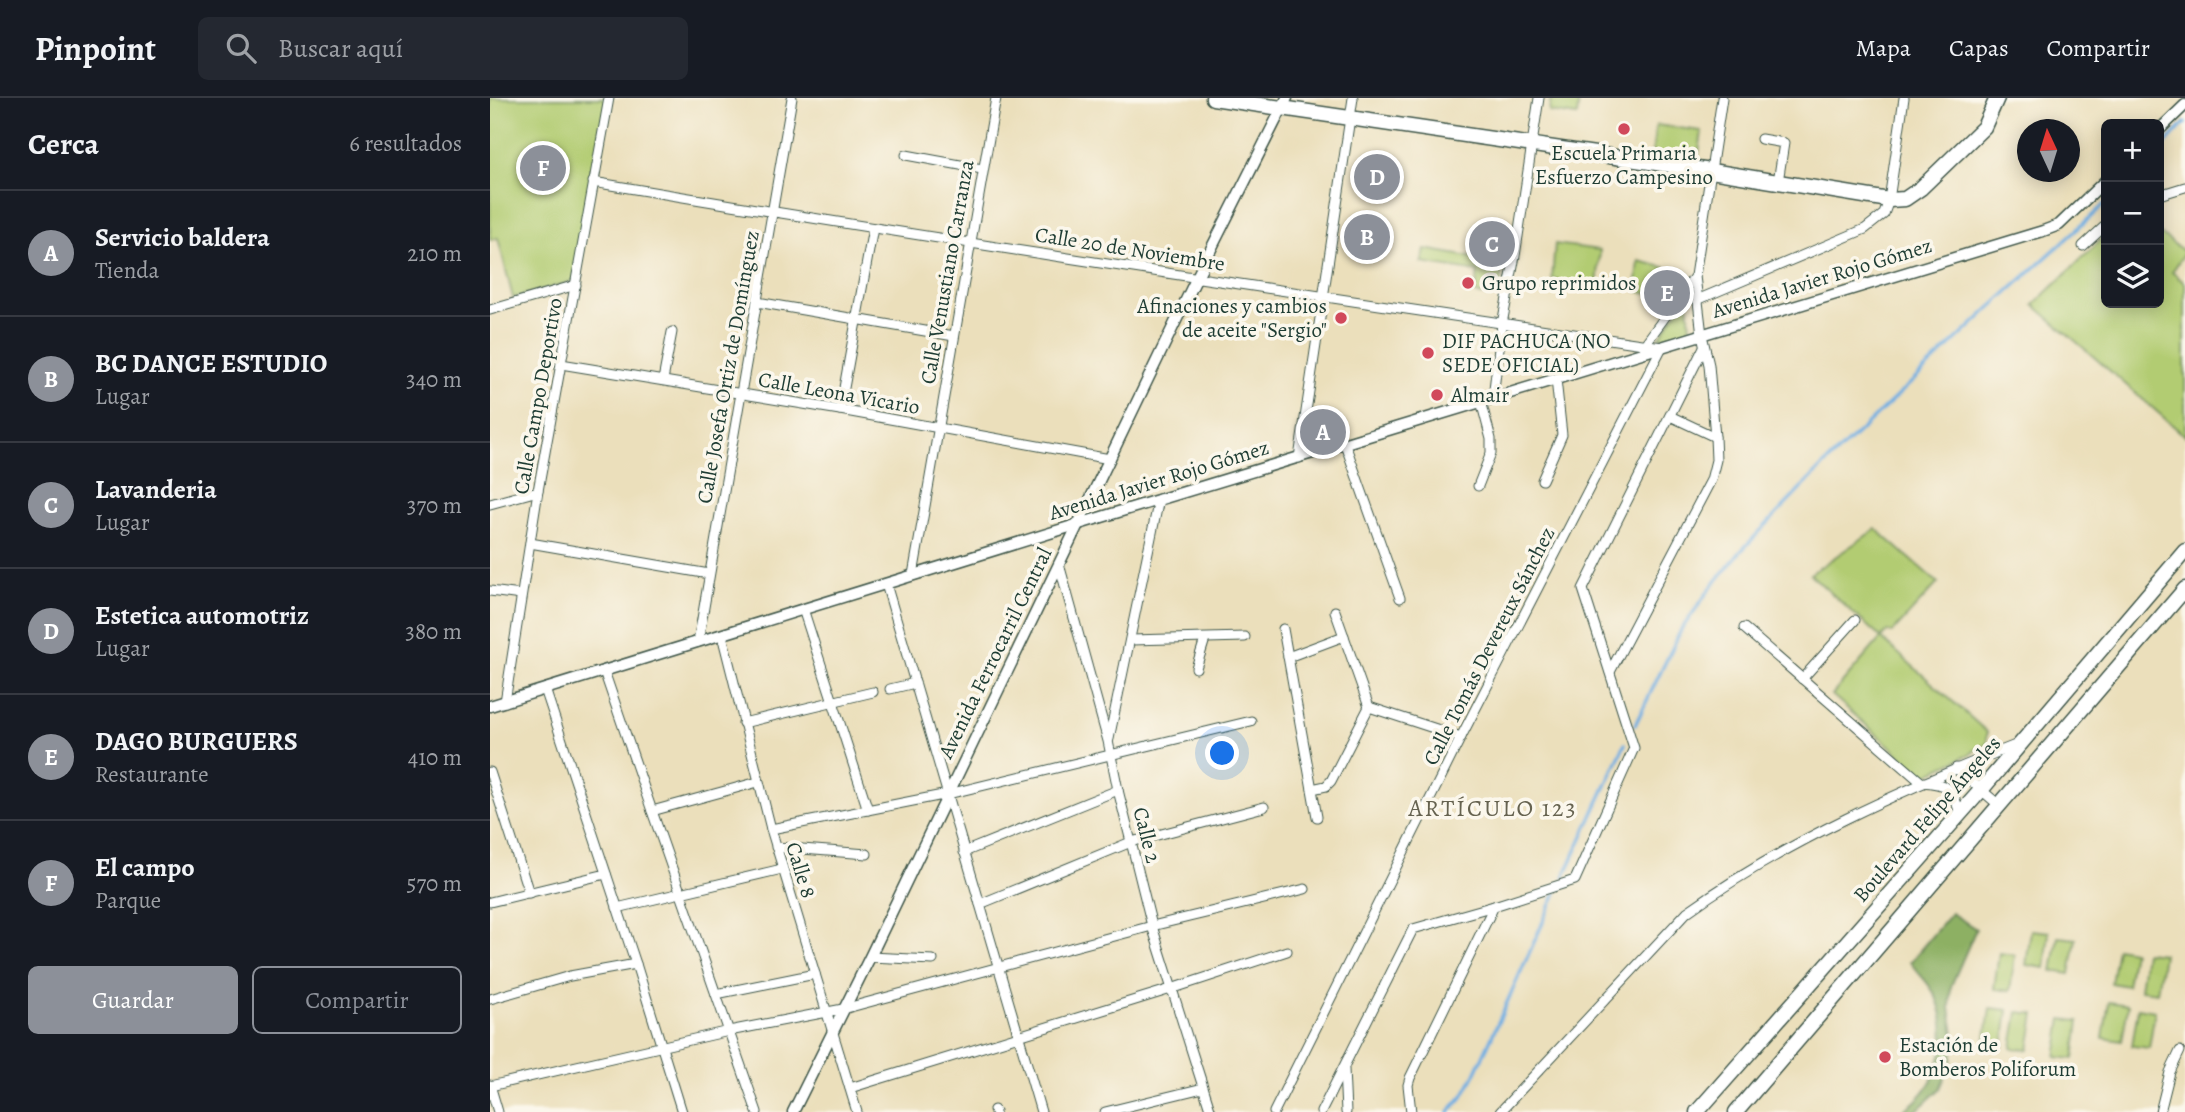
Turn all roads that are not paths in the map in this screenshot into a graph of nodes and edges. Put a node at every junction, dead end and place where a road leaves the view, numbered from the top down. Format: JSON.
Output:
{"nodes":[{"id":1,"x":610,"y":98,"type":"edge"},
{"id":2,"x":792,"y":98,"type":"edge"},
{"id":3,"x":996,"y":98,"type":"edge"},
{"id":4,"x":1213,"y":98,"type":"edge"},
{"id":5,"x":1353,"y":98,"type":"edge"},
{"id":6,"x":1539,"y":98,"type":"edge"},
{"id":7,"x":1722,"y":98,"type":"edge"},
{"id":8,"x":1904,"y":98,"type":"edge"},
{"id":9,"x":1997,"y":98,"type":"edge"},
{"id":10,"x":2179,"y":98,"type":"edge"},
{"id":11,"x":1285,"y":103,"type":"edge"},
{"id":12,"x":2185,"y":103,"type":"edge"},
{"id":13,"x":1350,"y":118,"type":"junction"},
{"id":14,"x":2164,"y":125,"type":"edge"},
{"id":15,"x":1761,"y":139,"type":"dead end"},
{"id":16,"x":1531,"y":144,"type":"junction"},
{"id":17,"x":906,"y":155,"type":"dead end"},
{"id":18,"x":982,"y":169,"type":"junction"},
{"id":19,"x":1711,"y":171,"type":"junction"},
{"id":20,"x":593,"y":182,"type":"junction"},
{"id":21,"x":1778,"y":182,"type":"junction"},
{"id":22,"x":2104,"y":182,"type":"edge"},
{"id":23,"x":2185,"y":187,"type":"edge"},
{"id":24,"x":2164,"y":193,"type":"edge"},
{"id":25,"x":1889,"y":200,"type":"junction"},
{"id":26,"x":773,"y":212,"type":"junction"},
{"id":27,"x":873,"y":228,"type":"junction"},
{"id":28,"x":2101,"y":230,"type":"edge"},
{"id":29,"x":970,"y":242,"type":"junction"},
{"id":30,"x":2084,"y":246,"type":"dead end"},
{"id":31,"x":1695,"y":276,"type":"junction"},
{"id":32,"x":1197,"y":277,"type":"junction"},
{"id":33,"x":576,"y":285,"type":"junction"},
{"id":34,"x":1323,"y":298,"type":"junction"},
{"id":35,"x":1698,"y":300,"type":"junction"},
{"id":36,"x":757,"y":302,"type":"junction"},
{"id":37,"x":490,"y":310,"type":"edge"},
{"id":38,"x":856,"y":318,"type":"junction"},
{"id":39,"x":1502,"y":324,"type":"junction"},
{"id":40,"x":672,"y":332,"type":"dead end"},
{"id":41,"x":954,"y":335,"type":"junction"},
{"id":42,"x":1703,"y":341,"type":"junction"},
{"id":43,"x":1645,"y":344,"type":"junction"},
{"id":44,"x":1662,"y":347,"type":"junction"},
{"id":45,"x":561,"y":364,"type":"junction"},
{"id":46,"x":1556,"y":379,"type":"junction"},
{"id":47,"x":663,"y":380,"type":"junction"},
{"id":48,"x":741,"y":394,"type":"junction"},
{"id":49,"x":1493,"y":397,"type":"junction"},
{"id":50,"x":1481,"y":401,"type":"junction"},
{"id":51,"x":841,"y":410,"type":"junction"},
{"id":52,"x":1670,"y":416,"type":"junction"},
{"id":53,"x":939,"y":428,"type":"junction"},
{"id":54,"x":1715,"y":437,"type":"junction"},
{"id":55,"x":1345,"y":444,"type":"junction"},
{"id":56,"x":1299,"y":458,"type":"junction"},
{"id":57,"x":1110,"y":459,"type":"junction"},
{"id":58,"x":1542,"y":480,"type":"dead end"},
{"id":59,"x":1478,"y":486,"type":"dead end"},
{"id":60,"x":538,"y":491,"type":"junction"},
{"id":61,"x":1159,"y":499,"type":"junction"},
{"id":62,"x":490,"y":504,"type":"edge"},
{"id":63,"x":1079,"y":524,"type":"junction"},
{"id":64,"x":530,"y":543,"type":"junction"},
{"id":65,"x":2185,"y":551,"type":"edge"},
{"id":66,"x":1059,"y":564,"type":"junction"},
{"id":67,"x":709,"y":574,"type":"junction"},
{"id":68,"x":913,"y":575,"type":"junction"},
{"id":69,"x":886,"y":584,"type":"junction"},
{"id":70,"x":2185,"y":589,"type":"edge"},
{"id":71,"x":490,"y":591,"type":"edge"},
{"id":72,"x":521,"y":595,"type":"junction"},
{"id":73,"x":1400,"y":598,"type":"dead end"},
{"id":74,"x":803,"y":609,"type":"junction"},
{"id":75,"x":1335,"y":611,"type":"dead end"},
{"id":76,"x":1855,"y":620,"type":"dead end"},
{"id":77,"x":1744,"y":628,"type":"dead end"},
{"id":78,"x":1283,"y":629,"type":"dead end"},
{"id":79,"x":722,"y":635,"type":"junction"},
{"id":80,"x":1344,"y":636,"type":"junction"},
{"id":81,"x":1245,"y":637,"type":"dead end"},
{"id":82,"x":1205,"y":639,"type":"junction"},
{"id":83,"x":1131,"y":640,"type":"junction"},
{"id":84,"x":698,"y":642,"type":"junction"},
{"id":85,"x":1289,"y":657,"type":"junction"},
{"id":86,"x":1196,"y":668,"type":"dead end"},
{"id":87,"x":604,"y":671,"type":"junction"},
{"id":88,"x":1610,"y":672,"type":"junction"},
{"id":89,"x":1802,"y":679,"type":"junction"},
{"id":90,"x":915,"y":683,"type":"junction"},
{"id":91,"x":545,"y":689,"type":"junction"},
{"id":92,"x":890,"y":689,"type":"dead end"},
{"id":93,"x":873,"y":692,"type":"dead end"},
{"id":94,"x":505,"y":702,"type":"junction"},
{"id":95,"x":834,"y":702,"type":"junction"},
{"id":96,"x":490,"y":706,"type":"edge"},
{"id":97,"x":1369,"y":707,"type":"junction"},
{"id":98,"x":1251,"y":721,"type":"dead end"},
{"id":99,"x":743,"y":723,"type":"junction"},
{"id":100,"x":1461,"y":737,"type":"junction"},
{"id":101,"x":1108,"y":741,"type":"junction"},
{"id":102,"x":2019,"y":744,"type":"junction"},
{"id":103,"x":1111,"y":756,"type":"junction"},
{"id":104,"x":1956,"y":768,"type":"junction"},
{"id":105,"x":490,"y":772,"type":"edge"},
{"id":106,"x":758,"y":782,"type":"junction"},
{"id":107,"x":1922,"y":782,"type":"junction"},
{"id":108,"x":1312,"y":789,"type":"junction"},
{"id":109,"x":1982,"y":789,"type":"junction"},
{"id":110,"x":1118,"y":790,"type":"junction"},
{"id":111,"x":948,"y":794,"type":"junction"},
{"id":112,"x":2000,"y":806,"type":"junction"},
{"id":113,"x":1264,"y":807,"type":"dead end"},
{"id":114,"x":868,"y":810,"type":"junction"},
{"id":115,"x":652,"y":811,"type":"junction"},
{"id":116,"x":1960,"y":814,"type":"junction"},
{"id":117,"x":1317,"y":817,"type":"dead end"},
{"id":118,"x":771,"y":829,"type":"junction"},
{"id":119,"x":1131,"y":842,"type":"junction"},
{"id":120,"x":776,"y":847,"type":"junction"},
{"id":121,"x":964,"y":852,"type":"junction"},
{"id":122,"x":867,"y":854,"type":"dead end"},
{"id":123,"x":782,"y":869,"type":"junction"},
{"id":124,"x":606,"y":874,"type":"junction"},
{"id":125,"x":1305,"y":889,"type":"dead end"},
{"id":126,"x":529,"y":893,"type":"junction"},
{"id":127,"x":680,"y":894,"type":"junction"},
{"id":128,"x":490,"y":902,"type":"edge"},
{"id":129,"x":980,"y":904,"type":"junction"},
{"id":130,"x":1494,"y":906,"type":"junction"},
{"id":131,"x":617,"y":908,"type":"junction"},
{"id":132,"x":1152,"y":926,"type":"junction"},
{"id":133,"x":1287,"y":951,"type":"dead end"},
{"id":134,"x":870,"y":957,"type":"junction"},
{"id":135,"x":933,"y":960,"type":"dead end"},
{"id":136,"x":636,"y":964,"type":"junction"},
{"id":137,"x":999,"y":967,"type":"junction"},
{"id":138,"x":816,"y":974,"type":"junction"},
{"id":139,"x":1171,"y":989,"type":"junction"},
{"id":140,"x":716,"y":994,"type":"junction"},
{"id":141,"x":490,"y":999,"type":"edge"},
{"id":142,"x":844,"y":1009,"type":"junction"},
{"id":143,"x":828,"y":1013,"type":"junction"},
{"id":144,"x":833,"y":1029,"type":"junction"},
{"id":145,"x":729,"y":1031,"type":"junction"},
{"id":146,"x":1020,"y":1036,"type":"junction"},
{"id":147,"x":662,"y":1046,"type":"junction"},
{"id":148,"x":2180,"y":1051,"type":"dead end"},
{"id":149,"x":1344,"y":1067,"type":"junction"},
{"id":150,"x":490,"y":1085,"type":"edge"},
{"id":151,"x":850,"y":1088,"type":"junction"},
{"id":152,"x":1203,"y":1088,"type":"junction"},
{"id":153,"x":498,"y":1112,"type":"edge"},
{"id":154,"x":682,"y":1112,"type":"edge"},
{"id":155,"x":757,"y":1112,"type":"edge"},
{"id":156,"x":793,"y":1112,"type":"edge"},
{"id":157,"x":857,"y":1112,"type":"edge"},
{"id":158,"x":1041,"y":1112,"type":"edge"},
{"id":159,"x":1105,"y":1112,"type":"edge"},
{"id":160,"x":1211,"y":1112,"type":"edge"},
{"id":161,"x":1274,"y":1112,"type":"edge"},
{"id":162,"x":1321,"y":1112,"type":"edge"},
{"id":163,"x":1346,"y":1112,"type":"edge"},
{"id":164,"x":1411,"y":1112,"type":"edge"},
{"id":165,"x":1500,"y":1112,"type":"edge"},
{"id":166,"x":1697,"y":1112,"type":"edge"},
{"id":167,"x":1737,"y":1112,"type":"edge"},
{"id":168,"x":2160,"y":1112,"type":"edge"}],
"edges":[{"from":1,"to":20,"type":"street","name":"Calle Campo Deportivo"},
{"from":2,"to":26,"type":"street","name":"Calle Josefa Ortiz de Domínguez"},
{"from":3,"to":18,"type":"street","name":"Calle Venustiano Carranza"},
{"from":4,"to":11,"type":"main road"},
{"from":5,"to":13,"type":"street"},
{"from":6,"to":16,"type":"street"},
{"from":7,"to":19,"type":"street"},
{"from":8,"to":25,"type":"street"},
{"from":9,"to":25,"type":"main road"},
{"from":10,"to":12,"type":"street"},
{"from":11,"to":13,"type":"main road"},
{"from":11,"to":32,"type":"street","name":"Avenida Ferrocarril Central"},
{"from":12,"to":14,"type":"street"},
{"from":13,"to":16,"type":"main road"},
{"from":13,"to":34,"type":"street"},
{"from":15,"to":21,"type":"street"},
{"from":16,"to":19,"type":"main road"},
{"from":16,"to":39,"type":"street"},
{"from":17,"to":18,"type":"street"},
{"from":18,"to":29,"type":"street","name":"Calle Venustiano Carranza"},
{"from":19,"to":21,"type":"main road"},
{"from":19,"to":31,"type":"street"},
{"from":20,"to":26,"type":"street","name":"Calle 20 de Noviembre"},
{"from":20,"to":33,"type":"street","name":"Calle Campo Deportivo"},
{"from":21,"to":25,"type":"main road"},
{"from":22,"to":42,"type":"street","name":"Avenida Javier Rojo Gómez"},
{"from":23,"to":24,"type":"street"},
{"from":25,"to":35,"type":"street"},
{"from":26,"to":27,"type":"street","name":"Calle 20 de Noviembre"},
{"from":26,"to":36,"type":"street","name":"Calle Josefa Ortiz de Domínguez"},
{"from":27,"to":29,"type":"street","name":"Calle 20 de Noviembre"},
{"from":27,"to":38,"type":"street"},
{"from":28,"to":30,"type":"street"},
{"from":29,"to":32,"type":"street","name":"Calle 20 de Noviembre"},
{"from":29,"to":41,"type":"street","name":"Calle Venustiano Carranza"},
{"from":31,"to":35,"type":"street"},
{"from":31,"to":43,"type":"street"},
{"from":32,"to":34,"type":"street","name":"Calle 20 de Noviembre"},
{"from":32,"to":57,"type":"street","name":"Avenida Ferrocarril Central"},
{"from":33,"to":37,"type":"street"},
{"from":33,"to":45,"type":"street","name":"Calle Campo Deportivo"},
{"from":34,"to":39,"type":"street","name":"Calle 20 de Noviembre"},
{"from":34,"to":56,"type":"street"},
{"from":35,"to":42,"type":"street"},
{"from":36,"to":38,"type":"street"},
{"from":36,"to":48,"type":"street","name":"Calle Josefa Ortiz de Domínguez"},
{"from":38,"to":41,"type":"street"},
{"from":38,"to":51,"type":"street"},
{"from":39,"to":43,"type":"street","name":"Calle 20 de Noviembre"},
{"from":39,"to":49,"type":"street"},
{"from":40,"to":47,"type":"street"},
{"from":41,"to":53,"type":"street","name":"Calle Venustiano Carranza"},
{"from":42,"to":44,"type":"street","name":"Avenida Javier Rojo Gómez"},
{"from":42,"to":52,"type":"street"},
{"from":42,"to":54,"type":"street"},
{"from":43,"to":44,"type":"street","name":"Calle 20 de Noviembre"},
{"from":44,"to":46,"type":"street","name":"Avenida Javier Rojo Gómez"},
{"from":44,"to":100,"type":"street","name":"Calle Tomás Devereux Sánchez"},
{"from":45,"to":47,"type":"street","name":"Calle Leona Vicario"},
{"from":45,"to":60,"type":"street","name":"Calle Campo Deportivo"},
{"from":46,"to":49,"type":"street","name":"Avenida Javier Rojo Gómez"},
{"from":46,"to":58,"type":"street"},
{"from":47,"to":48,"type":"street","name":"Calle Leona Vicario"},
{"from":48,"to":51,"type":"street","name":"Calle Leona Vicario"},
{"from":48,"to":67,"type":"street","name":"Calle Josefa Ortiz de Domínguez"},
{"from":49,"to":50,"type":"street","name":"Avenida Javier Rojo Gómez"},
{"from":50,"to":55,"type":"street","name":"Avenida Javier Rojo Gómez"},
{"from":50,"to":59,"type":"street"},
{"from":51,"to":53,"type":"street","name":"Calle Leona Vicario"},
{"from":52,"to":54,"type":"street"},
{"from":52,"to":88,"type":"street"},
{"from":53,"to":57,"type":"street","name":"Calle Leona Vicario"},
{"from":53,"to":68,"type":"street","name":"Calle Venustiano Carranza"},
{"from":54,"to":88,"type":"street"},
{"from":55,"to":56,"type":"street","name":"Avenida Javier Rojo Gómez"},
{"from":55,"to":73,"type":"street"},
{"from":56,"to":61,"type":"street","name":"Avenida Javier Rojo Gómez"},
{"from":57,"to":63,"type":"street","name":"Avenida Ferrocarril Central"},
{"from":60,"to":62,"type":"street"},
{"from":60,"to":64,"type":"street","name":"Calle Campo Deportivo"},
{"from":61,"to":63,"type":"street","name":"Avenida Javier Rojo Gómez"},
{"from":61,"to":83,"type":"street"},
{"from":63,"to":66,"type":"street","name":"Avenida Ferrocarril Central"},
{"from":63,"to":68,"type":"street","name":"Avenida Javier Rojo Gómez"},
{"from":64,"to":67,"type":"street"},
{"from":64,"to":72,"type":"street","name":"Calle Campo Deportivo"},
{"from":65,"to":102,"type":"main road","name":"Boulevard Felipe Ángeles"},
{"from":66,"to":101,"type":"street","name":"Calle 2"},
{"from":66,"to":111,"type":"street","name":"Avenida Ferrocarril Central"},
{"from":67,"to":84,"type":"street","name":"Calle Josefa Ortiz de Domínguez"},
{"from":68,"to":69,"type":"street","name":"Avenida Javier Rojo Gómez"},
{"from":69,"to":74,"type":"street","name":"Avenida Javier Rojo Gómez"},
{"from":69,"to":90,"type":"street"},
{"from":70,"to":112,"type":"main road"},
{"from":71,"to":72,"type":"street"},
{"from":72,"to":94,"type":"street","name":"Calle Campo Deportivo"},
{"from":74,"to":79,"type":"street","name":"Avenida Javier Rojo Gómez"},
{"from":74,"to":95,"type":"street"},
{"from":75,"to":80,"type":"street"},
{"from":76,"to":89,"type":"street"},
{"from":77,"to":89,"type":"street"},
{"from":78,"to":85,"type":"street"},
{"from":79,"to":84,"type":"street","name":"Avenida Javier Rojo Gómez"},
{"from":79,"to":99,"type":"street","name":"Calle 8"},
{"from":80,"to":85,"type":"street"},
{"from":80,"to":97,"type":"street"},
{"from":81,"to":82,"type":"street"},
{"from":82,"to":83,"type":"street"},
{"from":82,"to":86,"type":"street"},
{"from":83,"to":101,"type":"street"},
{"from":84,"to":87,"type":"street","name":"Avenida Javier Rojo Gómez"},
{"from":85,"to":108,"type":"street"},
{"from":87,"to":91,"type":"street","name":"Avenida Javier Rojo Gómez"},
{"from":87,"to":115,"type":"street"},
{"from":88,"to":130,"type":"street"},
{"from":89,"to":107,"type":"street"},
{"from":90,"to":92,"type":"street"},
{"from":90,"to":111,"type":"street"},
{"from":91,"to":94,"type":"street","name":"Avenida Javier Rojo Gómez"},
{"from":91,"to":124,"type":"street"},
{"from":93,"to":95,"type":"street"},
{"from":94,"to":96,"type":"street","name":"Avenida Javier Rojo Gómez"},
{"from":95,"to":99,"type":"street"},
{"from":95,"to":114,"type":"street"},
{"from":97,"to":100,"type":"street"},
{"from":97,"to":108,"type":"street"},
{"from":98,"to":103,"type":"street"},
{"from":99,"to":106,"type":"street","name":"Calle 8"},
{"from":100,"to":161,"type":"street","name":"Calle Tomás Devereux Sánchez"},
{"from":101,"to":103,"type":"street","name":"Calle 2"},
{"from":102,"to":104,"type":"street"},
{"from":102,"to":109,"type":"main road","name":"Boulevard Felipe Ángeles"},
{"from":103,"to":110,"type":"street","name":"Calle 2"},
{"from":103,"to":111,"type":"street"},
{"from":104,"to":107,"type":"street"},
{"from":104,"to":109,"type":"street"},
{"from":105,"to":126,"type":"street"},
{"from":106,"to":115,"type":"street"},
{"from":106,"to":118,"type":"street","name":"Calle 8"},
{"from":107,"to":116,"type":"street"},
{"from":107,"to":165,"type":"street"},
{"from":108,"to":117,"type":"street"},
{"from":109,"to":112,"type":"street"},
{"from":109,"to":116,"type":"main road","name":"Boulevard Felipe Ángeles"},
{"from":110,"to":119,"type":"street","name":"Calle 2"},
{"from":110,"to":121,"type":"street"},
{"from":111,"to":114,"type":"street"},
{"from":111,"to":121,"type":"street"},
{"from":111,"to":134,"type":"street","name":"Avenida Ferrocarril Central"},
{"from":112,"to":167,"type":"main road"},
{"from":113,"to":119,"type":"street"},
{"from":114,"to":118,"type":"street"},
{"from":115,"to":127,"type":"street"},
{"from":116,"to":166,"type":"main road","name":"Boulevard Felipe Ángeles"},
{"from":118,"to":120,"type":"street","name":"Calle 8"},
{"from":119,"to":129,"type":"street"},
{"from":119,"to":132,"type":"street","name":"Calle 2"},
{"from":120,"to":122,"type":"street"},
{"from":120,"to":123,"type":"street","name":"Calle 8"},
{"from":121,"to":129,"type":"street"},
{"from":123,"to":127,"type":"street"},
{"from":123,"to":138,"type":"street","name":"Calle 8"},
{"from":124,"to":126,"type":"street"},
{"from":124,"to":131,"type":"street"},
{"from":125,"to":132,"type":"street"},
{"from":126,"to":128,"type":"street"},
{"from":127,"to":131,"type":"street"},
{"from":127,"to":140,"type":"street"},
{"from":129,"to":137,"type":"street"},
{"from":130,"to":149,"type":"street"},
{"from":130,"to":164,"type":"street"},
{"from":131,"to":136,"type":"street"},
{"from":132,"to":137,"type":"street"},
{"from":132,"to":139,"type":"street","name":"Calle 2"},
{"from":133,"to":139,"type":"street"},
{"from":134,"to":135,"type":"street"},
{"from":134,"to":142,"type":"street","name":"Avenida Ferrocarril Central"},
{"from":136,"to":141,"type":"street"},
{"from":136,"to":147,"type":"street"},
{"from":137,"to":142,"type":"street"},
{"from":137,"to":146,"type":"street"},
{"from":138,"to":140,"type":"street"},
{"from":138,"to":143,"type":"street","name":"Calle 8"},
{"from":139,"to":146,"type":"street"},
{"from":139,"to":152,"type":"street","name":"Calle 2"},
{"from":140,"to":145,"type":"street"},
{"from":142,"to":143,"type":"street"},
{"from":142,"to":144,"type":"street","name":"Avenida Ferrocarril Central"},
{"from":143,"to":144,"type":"street","name":"Calle 8"},
{"from":143,"to":145,"type":"street"},
{"from":144,"to":151,"type":"street","name":"Calle 8"},
{"from":144,"to":156,"type":"street","name":"Avenida Ferrocarril Central"},
{"from":145,"to":147,"type":"street"},
{"from":145,"to":155,"type":"street"},
{"from":146,"to":151,"type":"street"},
{"from":146,"to":158,"type":"street"},
{"from":147,"to":150,"type":"street"},
{"from":147,"to":154,"type":"street"},
{"from":148,"to":168,"type":"street"},
{"from":149,"to":162,"type":"street"},
{"from":149,"to":163,"type":"street"},
{"from":150,"to":153,"type":"street"},
{"from":151,"to":157,"type":"street","name":"Calle 8"},
{"from":152,"to":159,"type":"street"},
{"from":152,"to":160,"type":"street","name":"Calle 2"}]}
